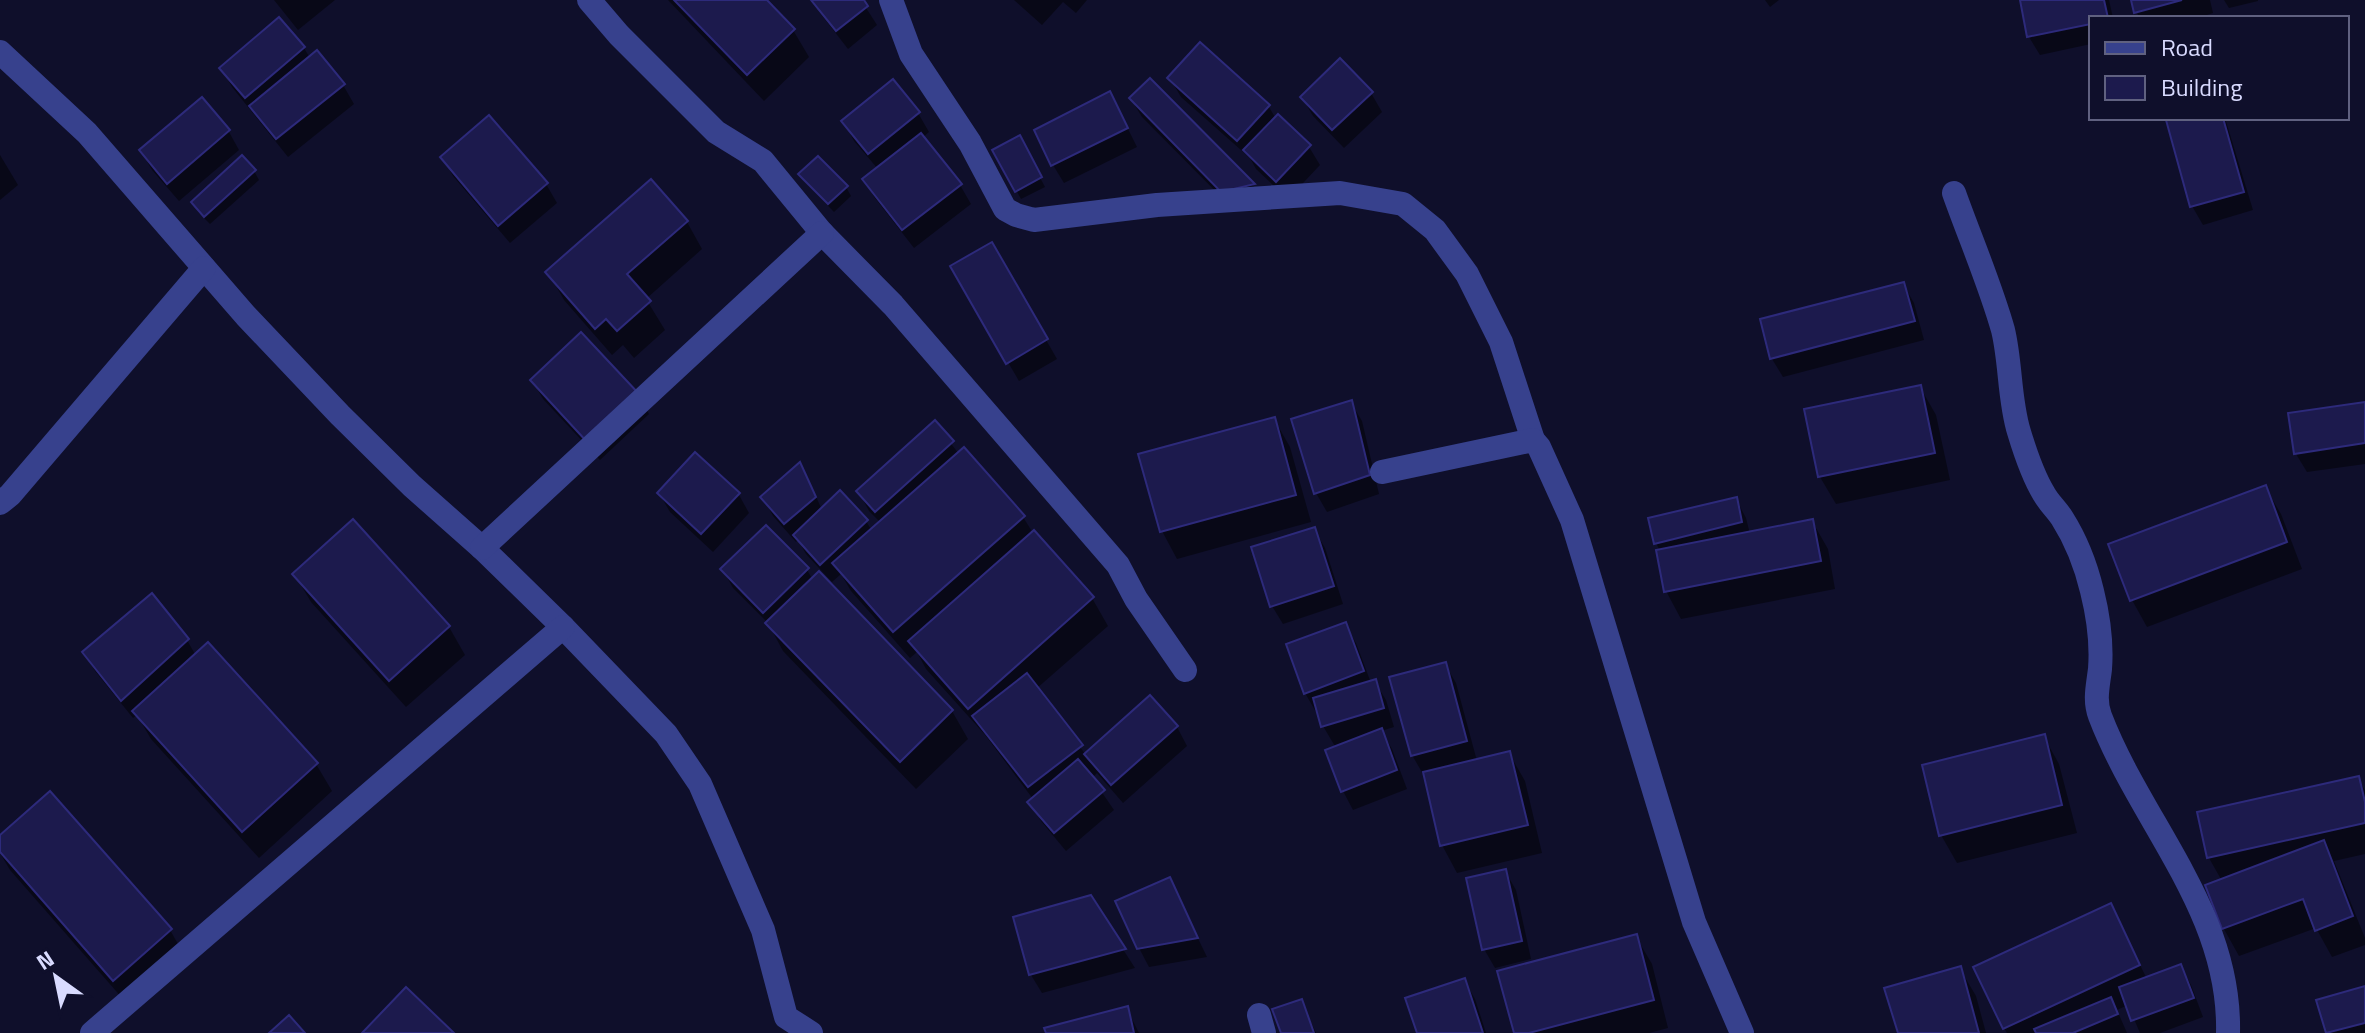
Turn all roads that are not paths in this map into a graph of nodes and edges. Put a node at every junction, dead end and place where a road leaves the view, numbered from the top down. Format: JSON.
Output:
{"nodes":[{"id":1,"x":589,"y":0,"type":"edge"},
{"id":2,"x":891,"y":0,"type":"edge"},
{"id":3,"x":0,"y":52,"type":"edge"},
{"id":4,"x":1954,"y":193,"type":"dead end"},
{"id":5,"x":822,"y":233,"type":"junction"},
{"id":6,"x":204,"y":268,"type":"junction"},
{"id":7,"x":1533,"y":440,"type":"junction"},
{"id":8,"x":1382,"y":472,"type":"dead end"},
{"id":9,"x":0,"y":503,"type":"edge"},
{"id":10,"x":482,"y":548,"type":"junction"},
{"id":11,"x":563,"y":627,"type":"junction"},
{"id":12,"x":1185,"y":670,"type":"dead end"},
{"id":13,"x":779,"y":1025,"type":"edge"},
{"id":14,"x":92,"y":1033,"type":"edge"},
{"id":15,"x":811,"y":1033,"type":"edge"},
{"id":16,"x":1742,"y":1033,"type":"edge"},
{"id":17,"x":2228,"y":1033,"type":"edge"}],
"edges":[{"from":1,"to":5,"type":"street"},
{"from":2,"to":7,"type":"street"},
{"from":3,"to":6,"type":"street"},
{"from":4,"to":17,"type":"street"},
{"from":5,"to":10,"type":"street"},
{"from":5,"to":12,"type":"street"},
{"from":6,"to":9,"type":"street"},
{"from":6,"to":10,"type":"street"},
{"from":7,"to":8,"type":"street"},
{"from":7,"to":16,"type":"street"},
{"from":10,"to":11,"type":"street"},
{"from":11,"to":13,"type":"street"},
{"from":11,"to":14,"type":"street"},
{"from":13,"to":15,"type":"street"}]}
